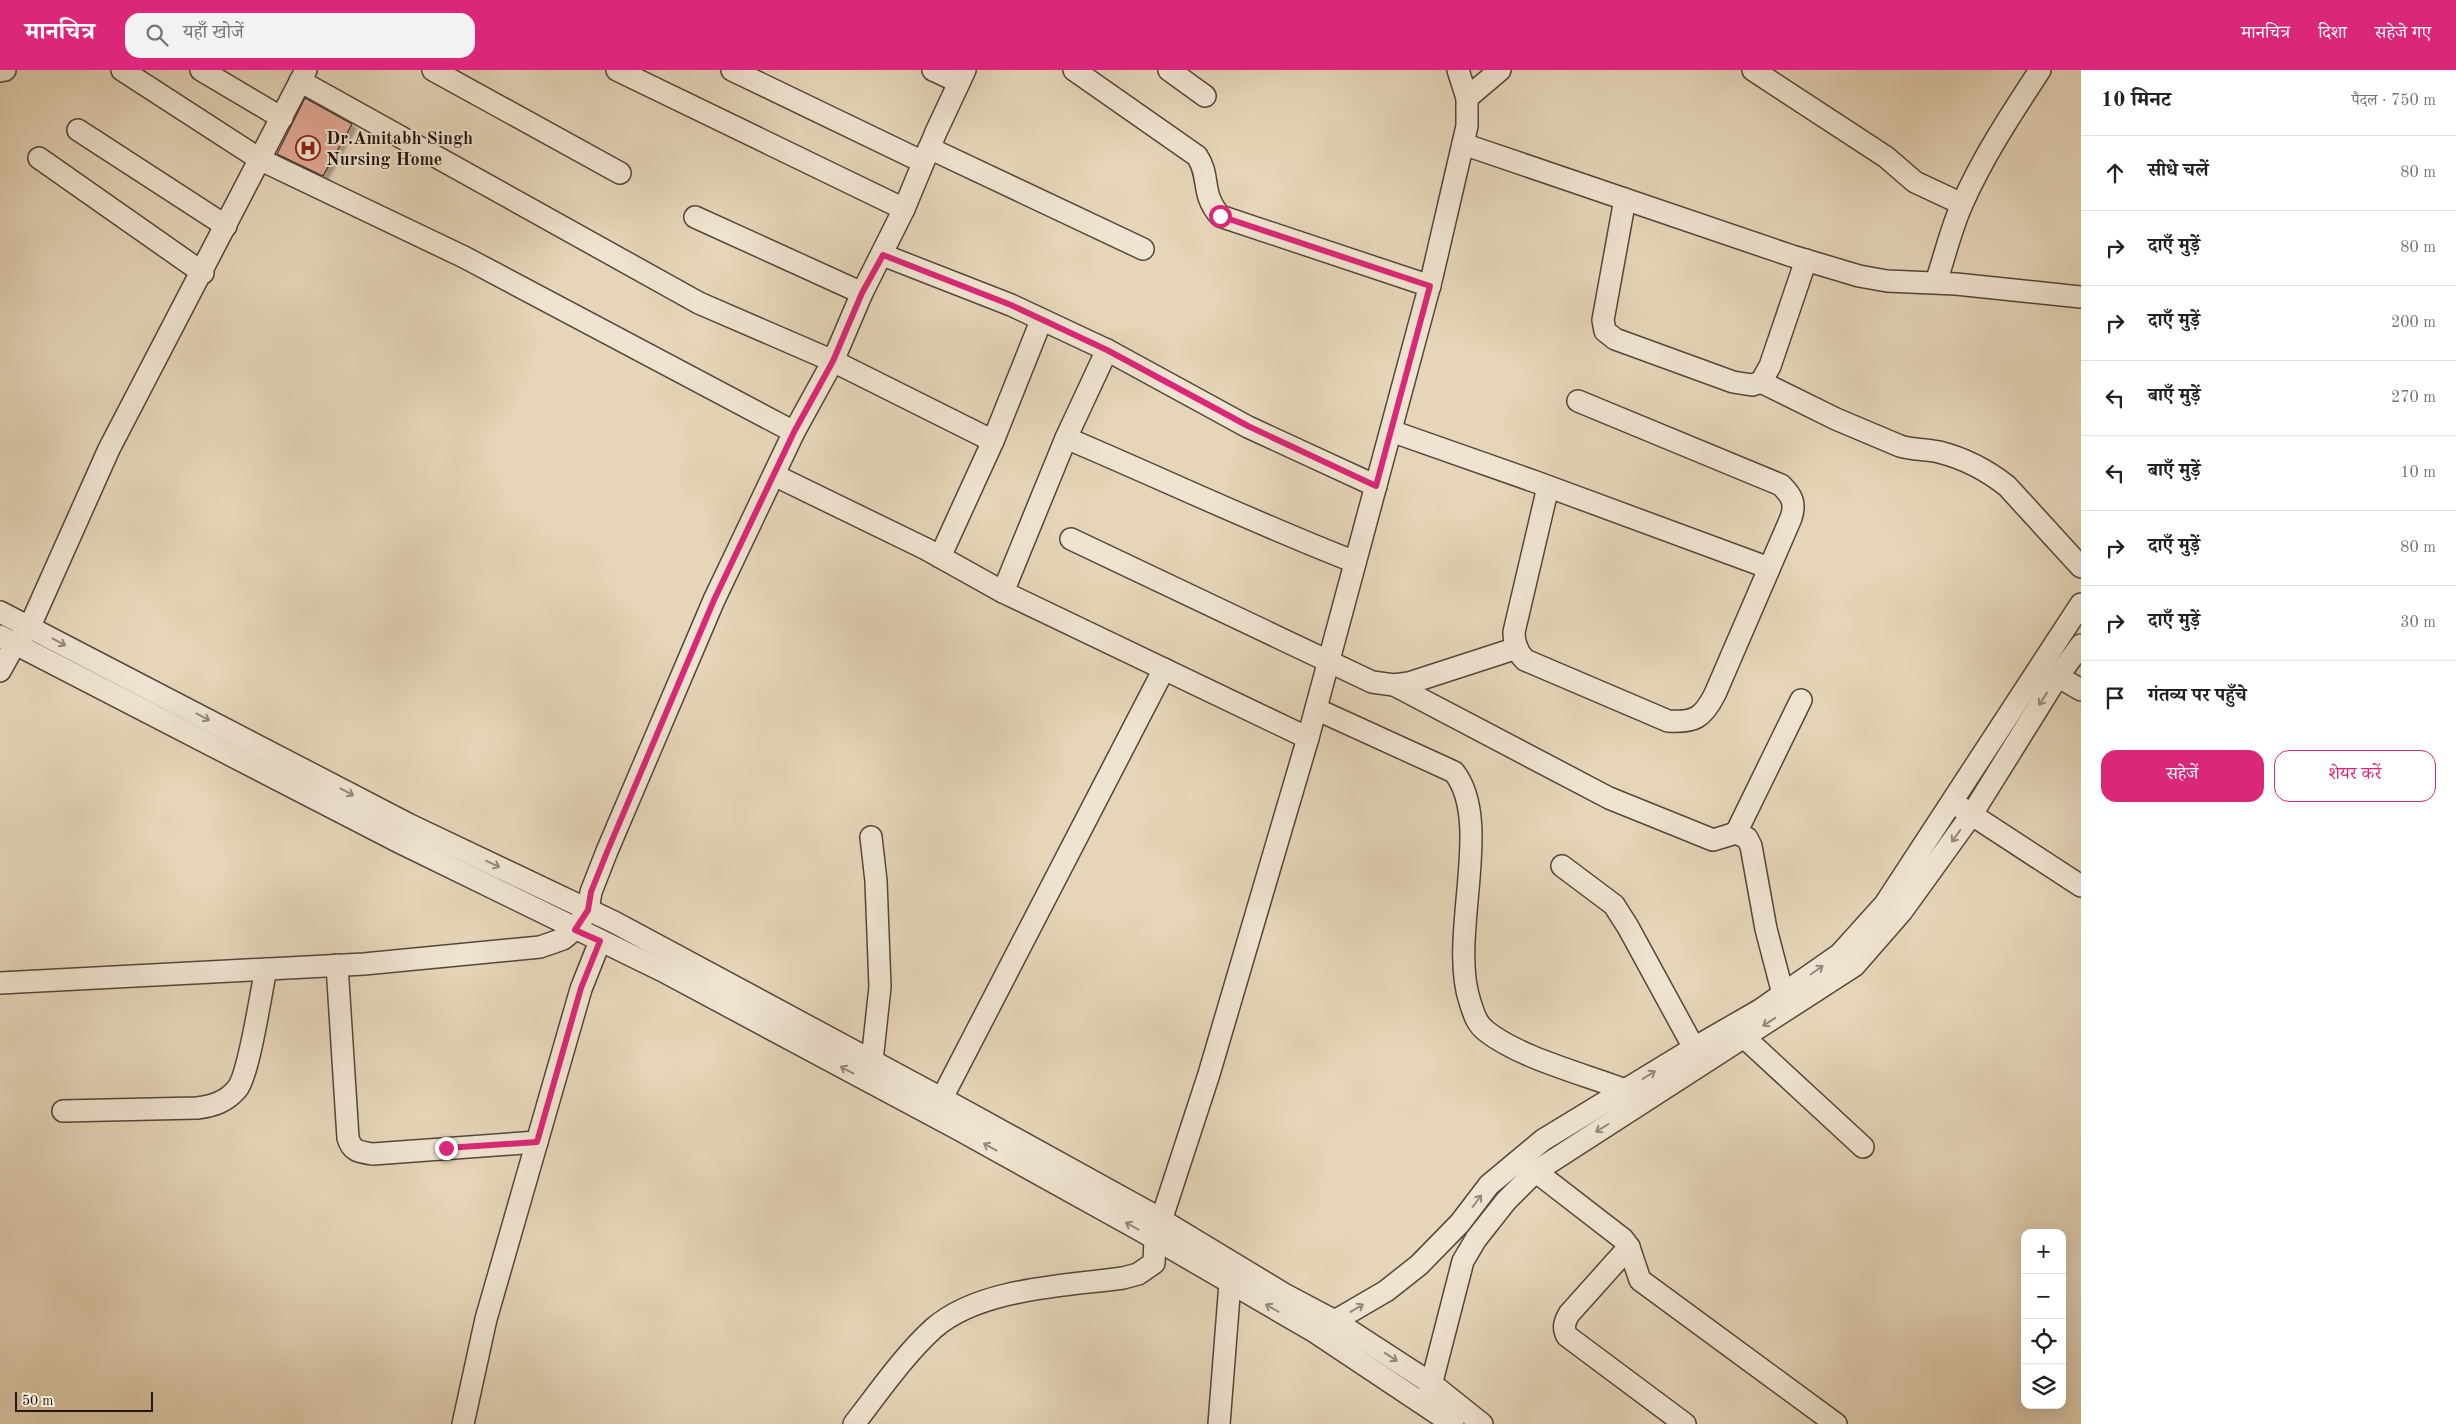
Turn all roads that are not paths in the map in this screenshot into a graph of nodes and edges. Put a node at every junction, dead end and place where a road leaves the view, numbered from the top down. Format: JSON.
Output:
{"nodes":[{"id":1,"x":5,"y":70,"type":"edge"},
{"id":2,"x":122,"y":70,"type":"edge"},
{"id":3,"x":201,"y":70,"type":"edge"},
{"id":4,"x":433,"y":70,"type":"edge"},
{"id":5,"x":617,"y":70,"type":"edge"},
{"id":6,"x":732,"y":70,"type":"edge"},
{"id":7,"x":934,"y":70,"type":"edge"},
{"id":8,"x":1074,"y":70,"type":"edge"},
{"id":9,"x":1169,"y":70,"type":"edge"},
{"id":10,"x":1458,"y":70,"type":"edge"},
{"id":11,"x":1500,"y":70,"type":"edge"},
{"id":12,"x":1753,"y":70,"type":"edge"},
{"id":13,"x":2040,"y":70,"type":"edge"},
{"id":14,"x":0,"y":71,"type":"edge"},
{"id":15,"x":303,"y":75,"type":"edge"},
{"id":16,"x":962,"y":76,"type":"edge"},
{"id":17,"x":1205,"y":96,"type":"dead end"},
{"id":18,"x":1467,"y":98,"type":"junction"},
{"id":19,"x":282,"y":118,"type":"junction"},
{"id":20,"x":78,"y":130,"type":"dead end"},
{"id":21,"x":1463,"y":144,"type":"junction"},
{"id":22,"x":926,"y":155,"type":"junction"},
{"id":23,"x":39,"y":158,"type":"dead end"},
{"id":24,"x":261,"y":160,"type":"junction"},
{"id":25,"x":620,"y":173,"type":"dead end"},
{"id":26,"x":1625,"y":199,"type":"junction"},
{"id":27,"x":1962,"y":204,"type":"junction"},
{"id":28,"x":904,"y":209,"type":"junction"},
{"id":29,"x":694,"y":217,"type":"dead end"},
{"id":30,"x":226,"y":226,"type":"junction"},
{"id":31,"x":1143,"y":249,"type":"dead end"},
{"id":32,"x":883,"y":255,"type":"junction"},
{"id":33,"x":1806,"y":260,"type":"junction"},
{"id":34,"x":203,"y":273,"type":"junction"},
{"id":35,"x":1936,"y":282,"type":"junction"},
{"id":36,"x":1430,"y":286,"type":"junction"},
{"id":37,"x":862,"y":293,"type":"junction"},
{"id":38,"x":2081,"y":297,"type":"edge"},
{"id":39,"x":1042,"y":321,"type":"junction"},
{"id":40,"x":1107,"y":350,"type":"junction"},
{"id":41,"x":833,"y":361,"type":"junction"},
{"id":42,"x":1761,"y":382,"type":"junction"},
{"id":43,"x":1578,"y":401,"type":"dead end"},
{"id":44,"x":1391,"y":431,"type":"junction"},
{"id":45,"x":794,"y":432,"type":"junction"},
{"id":46,"x":1066,"y":438,"type":"junction"},
{"id":47,"x":993,"y":440,"type":"junction"},
{"id":48,"x":774,"y":475,"type":"junction"},
{"id":49,"x":1376,"y":486,"type":"junction"},
{"id":50,"x":1548,"y":486,"type":"junction"},
{"id":51,"x":1071,"y":539,"type":"dead end"},
{"id":52,"x":940,"y":557,"type":"junction"},
{"id":53,"x":1355,"y":562,"type":"junction"},
{"id":54,"x":2081,"y":567,"type":"edge"},
{"id":55,"x":1769,"y":568,"type":"junction"},
{"id":56,"x":1004,"y":592,"type":"junction"},
{"id":57,"x":2081,"y":604,"type":"edge"},
{"id":58,"x":0,"y":612,"type":"edge"},
{"id":59,"x":30,"y":626,"type":"junction"},
{"id":60,"x":8,"y":640,"type":"edge"},
{"id":61,"x":2081,"y":645,"type":"edge"},
{"id":62,"x":1516,"y":648,"type":"junction"},
{"id":63,"x":1328,"y":662,"type":"junction"},
{"id":64,"x":1164,"y":669,"type":"junction"},
{"id":65,"x":0,"y":671,"type":"edge"},
{"id":66,"x":2049,"y":671,"type":"junction"},
{"id":67,"x":1394,"y":686,"type":"junction"},
{"id":68,"x":2081,"y":690,"type":"edge"},
{"id":69,"x":1801,"y":700,"type":"dead end"},
{"id":70,"x":1316,"y":709,"type":"junction"},
{"id":71,"x":1308,"y":738,"type":"junction"},
{"id":72,"x":1952,"y":802,"type":"junction"},
{"id":73,"x":1972,"y":814,"type":"junction"},
{"id":74,"x":1736,"y":834,"type":"junction"},
{"id":75,"x":871,"y":838,"type":"dead end"},
{"id":76,"x":1562,"y":866,"type":"dead end"},
{"id":77,"x":2081,"y":886,"type":"edge"},
{"id":78,"x":588,"y":910,"type":"junction"},
{"id":79,"x":575,"y":930,"type":"junction"},
{"id":80,"x":600,"y":941,"type":"junction"},
{"id":81,"x":337,"y":965,"type":"junction"},
{"id":82,"x":266,"y":969,"type":"junction"},
{"id":83,"x":0,"y":983,"type":"edge"},
{"id":84,"x":1783,"y":994,"type":"junction"},
{"id":85,"x":1745,"y":1038,"type":"junction"},
{"id":86,"x":1694,"y":1048,"type":"junction"},
{"id":87,"x":872,"y":1061,"type":"junction"},
{"id":88,"x":1625,"y":1090,"type":"junction"},
{"id":89,"x":942,"y":1098,"type":"junction"},
{"id":90,"x":63,"y":1111,"type":"dead end"},
{"id":91,"x":537,"y":1142,"type":"junction"},
{"id":92,"x":1864,"y":1147,"type":"dead end"},
{"id":93,"x":1528,"y":1165,"type":"junction"},
{"id":94,"x":1158,"y":1229,"type":"junction"},
{"id":95,"x":1629,"y":1247,"type":"junction"},
{"id":96,"x":1230,"y":1283,"type":"junction"},
{"id":97,"x":1335,"y":1321,"type":"junction"},
{"id":98,"x":1314,"y":1332,"type":"junction"},
{"id":99,"x":1432,"y":1384,"type":"junction"},
{"id":100,"x":1425,"y":1405,"type":"junction"},
{"id":101,"x":464,"y":1424,"type":"edge"},
{"id":102,"x":854,"y":1424,"type":"edge"},
{"id":103,"x":1219,"y":1424,"type":"edge"},
{"id":104,"x":1452,"y":1424,"type":"edge"},
{"id":105,"x":1482,"y":1424,"type":"edge"},
{"id":106,"x":1685,"y":1424,"type":"edge"},
{"id":107,"x":1836,"y":1424,"type":"edge"}],
"edges":[{"from":1,"to":14,"type":"street"},
{"from":2,"to":24,"type":"street"},
{"from":3,"to":19,"type":"street"},
{"from":4,"to":25,"type":"street"},
{"from":5,"to":28,"type":"street"},
{"from":6,"to":22,"type":"street"},
{"from":7,"to":16,"type":"street"},
{"from":8,"to":36,"type":"street"},
{"from":9,"to":17,"type":"street"},
{"from":10,"to":18,"type":"street"},
{"from":11,"to":18,"type":"street"},
{"from":12,"to":27,"type":"street"},
{"from":13,"to":27,"type":"street"},
{"from":15,"to":19,"type":"street"},
{"from":15,"to":41,"type":"street"},
{"from":16,"to":22,"type":"street"},
{"from":18,"to":21,"type":"street"},
{"from":19,"to":24,"type":"street"},
{"from":20,"to":30,"type":"street"},
{"from":21,"to":26,"type":"street"},
{"from":21,"to":36,"type":"street"},
{"from":22,"to":28,"type":"street"},
{"from":22,"to":31,"type":"street"},
{"from":23,"to":34,"type":"street"},
{"from":24,"to":30,"type":"street"},
{"from":24,"to":45,"type":"street"},
{"from":26,"to":33,"type":"street"},
{"from":26,"to":42,"type":"street"},
{"from":27,"to":35,"type":"street"},
{"from":28,"to":32,"type":"street"},
{"from":29,"to":37,"type":"street"},
{"from":30,"to":34,"type":"street"},
{"from":32,"to":37,"type":"street"},
{"from":32,"to":39,"type":"street"},
{"from":33,"to":35,"type":"street"},
{"from":33,"to":42,"type":"street"},
{"from":34,"to":59,"type":"street"},
{"from":35,"to":38,"type":"street"},
{"from":36,"to":44,"type":"street"},
{"from":37,"to":41,"type":"street"},
{"from":39,"to":40,"type":"street"},
{"from":39,"to":47,"type":"street"},
{"from":40,"to":46,"type":"street"},
{"from":40,"to":49,"type":"street"},
{"from":41,"to":45,"type":"street"},
{"from":41,"to":47,"type":"street"},
{"from":42,"to":54,"type":"street"},
{"from":43,"to":55,"type":"street"},
{"from":44,"to":49,"type":"street"},
{"from":44,"to":50,"type":"street"},
{"from":45,"to":48,"type":"street"},
{"from":46,"to":53,"type":"street"},
{"from":46,"to":56,"type":"street"},
{"from":47,"to":52,"type":"street"},
{"from":48,"to":52,"type":"street"},
{"from":48,"to":78,"type":"street"},
{"from":49,"to":53,"type":"street"},
{"from":50,"to":55,"type":"street"},
{"from":50,"to":62,"type":"street"},
{"from":51,"to":63,"type":"street"},
{"from":52,"to":56,"type":"street"},
{"from":53,"to":63,"type":"street"},
{"from":55,"to":62,"type":"street"},
{"from":56,"to":64,"type":"street"},
{"from":57,"to":66,"type":"street"},
{"from":58,"to":59,"type":"street"},
{"from":59,"to":60,"type":"street"},
{"from":59,"to":78,"type":"street","one_way":true},
{"from":60,"to":65,"type":"street"},
{"from":60,"to":79,"type":"street"},
{"from":61,"to":66,"type":"street"},
{"from":62,"to":67,"type":"street"},
{"from":63,"to":67,"type":"street"},
{"from":63,"to":70,"type":"street"},
{"from":64,"to":71,"type":"street"},
{"from":64,"to":89,"type":"street"},
{"from":66,"to":68,"type":"street"},
{"from":66,"to":72,"type":"street"},
{"from":66,"to":73,"type":"street","one_way":true},
{"from":67,"to":74,"type":"street"},
{"from":69,"to":74,"type":"street"},
{"from":70,"to":71,"type":"street"},
{"from":70,"to":88,"type":"street"},
{"from":71,"to":94,"type":"street"},
{"from":72,"to":73,"type":"street"},
{"from":84,"to":72,"type":"street","one_way":true},
{"from":73,"to":77,"type":"street"},
{"from":73,"to":85,"type":"street","one_way":true},
{"from":74,"to":84,"type":"street"},
{"from":75,"to":87,"type":"street"},
{"from":76,"to":86,"type":"street"},
{"from":78,"to":79,"type":"street"},
{"from":78,"to":87,"type":"street"},
{"from":79,"to":80,"type":"street"},
{"from":79,"to":81,"type":"street"},
{"from":80,"to":91,"type":"street"},
{"from":94,"to":80,"type":"street","one_way":true},
{"from":81,"to":82,"type":"street"},
{"from":81,"to":91,"type":"street"},
{"from":82,"to":83,"type":"street"},
{"from":82,"to":90,"type":"street"},
{"from":84,"to":86,"type":"street"},
{"from":85,"to":92,"type":"street"},
{"from":85,"to":93,"type":"street","one_way":true},
{"from":88,"to":86,"type":"street","one_way":true},
{"from":87,"to":89,"type":"street"},
{"from":88,"to":93,"type":"street"},
{"from":89,"to":94,"type":"street"},
{"from":91,"to":101,"type":"street"},
{"from":93,"to":95,"type":"street"},
{"from":97,"to":93,"type":"street","one_way":true},
{"from":93,"to":99,"type":"street"},
{"from":94,"to":96,"type":"street"},
{"from":94,"to":97,"type":"street"},
{"from":94,"to":102,"type":"street"},
{"from":95,"to":106,"type":"street"},
{"from":95,"to":107,"type":"street"},
{"from":98,"to":96,"type":"street","one_way":true},
{"from":96,"to":103,"type":"street"},
{"from":97,"to":98,"type":"street"},
{"from":97,"to":99,"type":"street","one_way":true},
{"from":98,"to":100,"type":"street"},
{"from":99,"to":100,"type":"street"},
{"from":99,"to":105,"type":"street"},
{"from":100,"to":104,"type":"street"}]}
